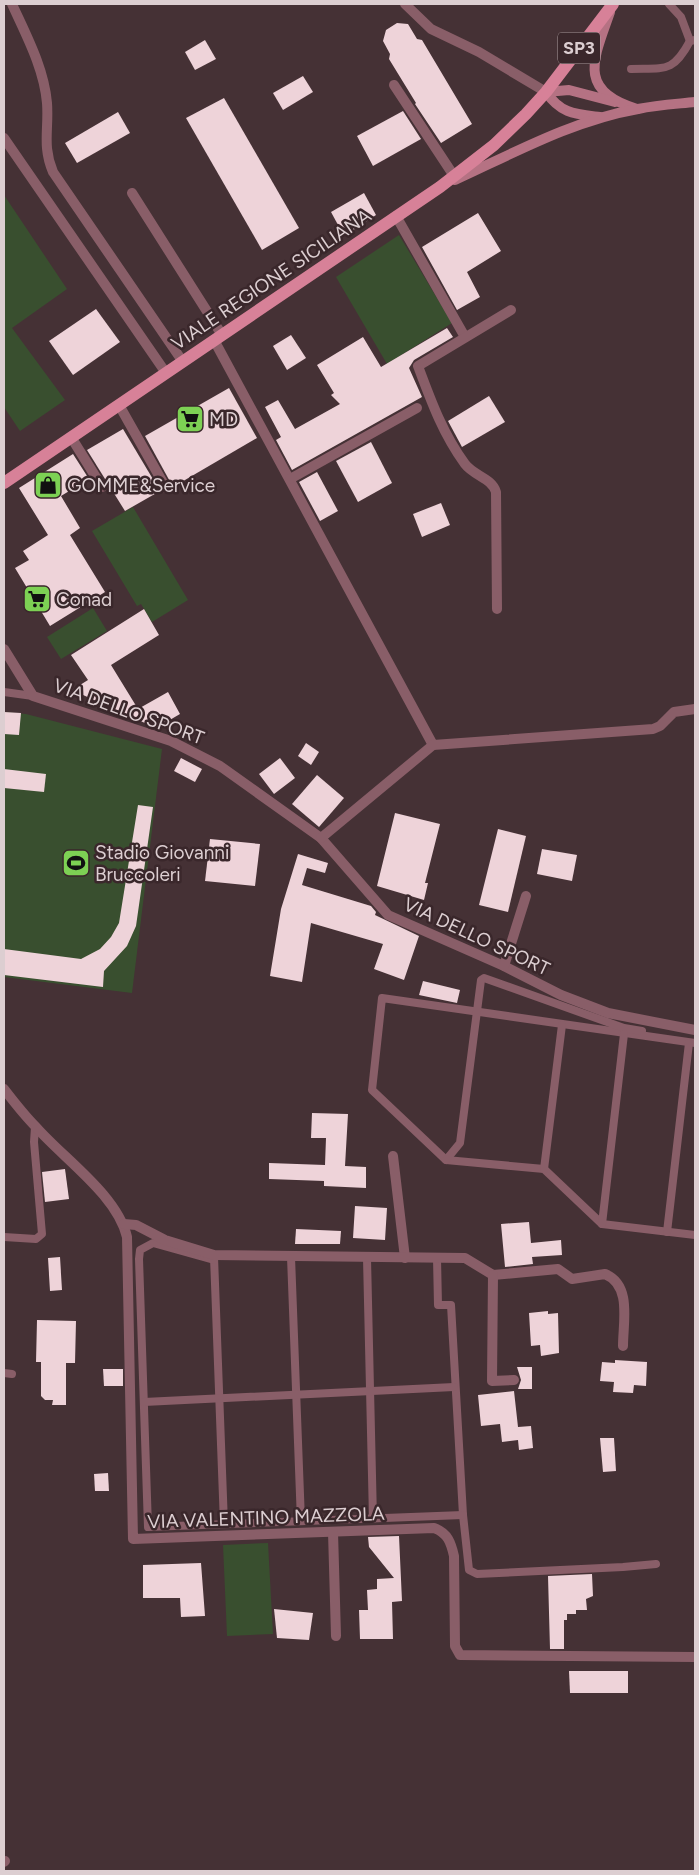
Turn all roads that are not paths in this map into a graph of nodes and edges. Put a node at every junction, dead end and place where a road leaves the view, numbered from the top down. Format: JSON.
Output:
{"nodes":[{"id":1,"x":12,"y":4,"type":"edge"},
{"id":2,"x":404,"y":4,"type":"edge"},
{"id":3,"x":613,"y":4,"type":"edge"},
{"id":4,"x":669,"y":4,"type":"edge"},
{"id":5,"x":692,"y":40,"type":"edge"},
{"id":6,"x":631,"y":69,"type":"dead end"},
{"id":7,"x":394,"y":85,"type":"dead end"},
{"id":8,"x":546,"y":92,"type":"junction"},
{"id":9,"x":615,"y":102,"type":"junction"},
{"id":10,"x":695,"y":102,"type":"edge"},
{"id":11,"x":638,"y":109,"type":"junction"},
{"id":12,"x":604,"y":118,"type":"junction"},
{"id":13,"x":4,"y":138,"type":"edge"},
{"id":14,"x":454,"y":176,"type":"junction"},
{"id":15,"x":440,"y":187,"type":"junction"},
{"id":16,"x":132,"y":193,"type":"dead end"},
{"id":17,"x":396,"y":216,"type":"junction"},
{"id":18,"x":511,"y":310,"type":"dead end"},
{"id":19,"x":218,"y":338,"type":"junction"},
{"id":20,"x":465,"y":338,"type":"junction"},
{"id":21,"x":182,"y":362,"type":"junction"},
{"id":22,"x":166,"y":373,"type":"junction"},
{"id":23,"x":119,"y":405,"type":"junction"},
{"id":24,"x":417,"y":408,"type":"dead end"},
{"id":25,"x":72,"y":437,"type":"junction"},
{"id":26,"x":290,"y":479,"type":"junction"},
{"id":27,"x":4,"y":483,"type":"edge"},
{"id":28,"x":102,"y":487,"type":"dead end"},
{"id":29,"x":166,"y":488,"type":"dead end"},
{"id":30,"x":497,"y":609,"type":"dead end"},
{"id":31,"x":4,"y":649,"type":"edge"},
{"id":32,"x":4,"y":692,"type":"edge"},
{"id":33,"x":33,"y":696,"type":"junction"},
{"id":34,"x":695,"y":709,"type":"edge"},
{"id":35,"x":433,"y":745,"type":"junction"},
{"id":36,"x":321,"y":838,"type":"junction"},
{"id":37,"x":526,"y":896,"type":"dead end"},
{"id":38,"x":504,"y":966,"type":"junction"},
{"id":39,"x":475,"y":1012,"type":"junction"},
{"id":40,"x":562,"y":1025,"type":"junction"},
{"id":41,"x":672,"y":1026,"type":"junction"},
{"id":42,"x":695,"y":1030,"type":"edge"},
{"id":43,"x":624,"y":1034,"type":"junction"},
{"id":44,"x":692,"y":1043,"type":"edge"},
{"id":45,"x":4,"y":1089,"type":"edge"},
{"id":46,"x":35,"y":1127,"type":"junction"},
{"id":47,"x":393,"y":1156,"type":"dead end"},
{"id":48,"x":446,"y":1160,"type":"junction"},
{"id":49,"x":544,"y":1169,"type":"junction"},
{"id":50,"x":124,"y":1224,"type":"junction"},
{"id":51,"x":602,"y":1224,"type":"junction"},
{"id":52,"x":667,"y":1232,"type":"junction"},
{"id":53,"x":695,"y":1234,"type":"edge"},
{"id":54,"x":4,"y":1237,"type":"edge"},
{"id":55,"x":214,"y":1257,"type":"junction"},
{"id":56,"x":292,"y":1257,"type":"junction"},
{"id":57,"x":366,"y":1258,"type":"junction"},
{"id":58,"x":405,"y":1258,"type":"junction"},
{"id":59,"x":437,"y":1258,"type":"junction"},
{"id":60,"x":493,"y":1275,"type":"junction"},
{"id":61,"x":623,"y":1346,"type":"dead end"},
{"id":62,"x":514,"y":1380,"type":"dead end"},
{"id":63,"x":454,"y":1387,"type":"junction"},
{"id":64,"x":370,"y":1391,"type":"junction"},
{"id":65,"x":296,"y":1395,"type":"junction"},
{"id":66,"x":219,"y":1398,"type":"junction"},
{"id":67,"x":144,"y":1402,"type":"junction"},
{"id":68,"x":463,"y":1515,"type":"junction"},
{"id":69,"x":373,"y":1519,"type":"junction"},
{"id":70,"x":301,"y":1522,"type":"junction"},
{"id":71,"x":224,"y":1524,"type":"junction"},
{"id":72,"x":333,"y":1532,"type":"junction"},
{"id":73,"x":656,"y":1564,"type":"dead end"},
{"id":74,"x":336,"y":1636,"type":"dead end"},
{"id":75,"x":695,"y":1657,"type":"edge"}],
"edges":[{"from":1,"to":21,"type":"street"},
{"from":2,"to":8,"type":"street"},
{"from":3,"to":8,"type":"main road","number":"SP3"},
{"from":3,"to":9,"type":"street"},
{"from":4,"to":5,"type":"lane"},
{"from":5,"to":6,"type":"lane"},
{"from":7,"to":14,"type":"street"},
{"from":8,"to":9,"type":"street"},
{"from":8,"to":12,"type":"street"},
{"from":8,"to":14,"type":"main road","name":"VIALE REGIONE SICILIANA"},
{"from":9,"to":11,"type":"street"},
{"from":10,"to":11,"type":"street"},
{"from":11,"to":12,"type":"street"},
{"from":12,"to":15,"type":"street"},
{"from":13,"to":22,"type":"street"},
{"from":14,"to":15,"type":"main road","name":"VIALE REGIONE SICILIANA"},
{"from":15,"to":17,"type":"main road","name":"VIALE REGIONE SICILIANA"},
{"from":16,"to":19,"type":"street"},
{"from":17,"to":19,"type":"main road","name":"VIALE REGIONE SICILIANA"},
{"from":17,"to":20,"type":"street"},
{"from":18,"to":20,"type":"street"},
{"from":19,"to":21,"type":"main road","name":"VIALE REGIONE SICILIANA"},
{"from":19,"to":26,"type":"street"},
{"from":20,"to":30,"type":"street"},
{"from":21,"to":22,"type":"main road","name":"VIALE REGIONE SICILIANA"},
{"from":22,"to":23,"type":"main road","name":"VIALE REGIONE SICILIANA"},
{"from":23,"to":25,"type":"main road","name":"VIALE REGIONE SICILIANA"},
{"from":23,"to":29,"type":"street"},
{"from":24,"to":26,"type":"street"},
{"from":25,"to":27,"type":"main road","name":"VIALE REGIONE SICILIANA"},
{"from":25,"to":28,"type":"street"},
{"from":26,"to":35,"type":"street"},
{"from":31,"to":33,"type":"street","name":"VIA DELLO SPORT"},
{"from":32,"to":33,"type":"lane"},
{"from":33,"to":36,"type":"street","name":"VIA DELLO SPORT"},
{"from":34,"to":35,"type":"street"},
{"from":35,"to":36,"type":"street"},
{"from":36,"to":38,"type":"street","name":"VIA DELLO SPORT"},
{"from":37,"to":38,"type":"street"},
{"from":38,"to":41,"type":"street","name":"VIA DELLO SPORT"},
{"from":39,"to":40,"type":"lane"},
{"from":39,"to":41,"type":"lane"},
{"from":39,"to":48,"type":"lane"},
{"from":39,"to":48,"type":"lane"},
{"from":40,"to":43,"type":"lane"},
{"from":40,"to":49,"type":"lane"},
{"from":41,"to":42,"type":"street","name":"VIA DELLO SPORT"},
{"from":43,"to":44,"type":"lane"},
{"from":43,"to":51,"type":"lane"},
{"from":44,"to":52,"type":"lane"},
{"from":45,"to":46,"type":"street","name":"VIA VALENTINO MAZZOLA"},
{"from":46,"to":50,"type":"street","name":"VIA VALENTINO MAZZOLA"},
{"from":46,"to":54,"type":"lane"},
{"from":47,"to":58,"type":"street"},
{"from":48,"to":49,"type":"lane"},
{"from":49,"to":51,"type":"lane"},
{"from":50,"to":55,"type":"street"},
{"from":50,"to":72,"type":"street","name":"VIA VALENTINO MAZZOLA"},
{"from":51,"to":52,"type":"lane"},
{"from":52,"to":53,"type":"lane"},
{"from":55,"to":56,"type":"street"},
{"from":55,"to":66,"type":"lane"},
{"from":55,"to":67,"type":"lane"},
{"from":56,"to":57,"type":"street"},
{"from":56,"to":65,"type":"lane"},
{"from":57,"to":58,"type":"street"},
{"from":57,"to":64,"type":"lane"},
{"from":58,"to":59,"type":"street"},
{"from":59,"to":60,"type":"street"},
{"from":59,"to":63,"type":"lane"},
{"from":60,"to":61,"type":"street"},
{"from":60,"to":62,"type":"street"},
{"from":63,"to":64,"type":"lane"},
{"from":63,"to":68,"type":"lane"},
{"from":64,"to":65,"type":"lane"},
{"from":64,"to":69,"type":"lane"},
{"from":65,"to":66,"type":"lane"},
{"from":65,"to":70,"type":"lane"},
{"from":66,"to":67,"type":"lane"},
{"from":66,"to":71,"type":"lane"},
{"from":67,"to":71,"type":"lane"},
{"from":68,"to":69,"type":"lane"},
{"from":68,"to":73,"type":"lane"},
{"from":69,"to":70,"type":"lane"},
{"from":70,"to":71,"type":"lane"},
{"from":72,"to":74,"type":"street"},
{"from":72,"to":75,"type":"street","name":"VIA VALENTINO MAZZOLA"}]}
